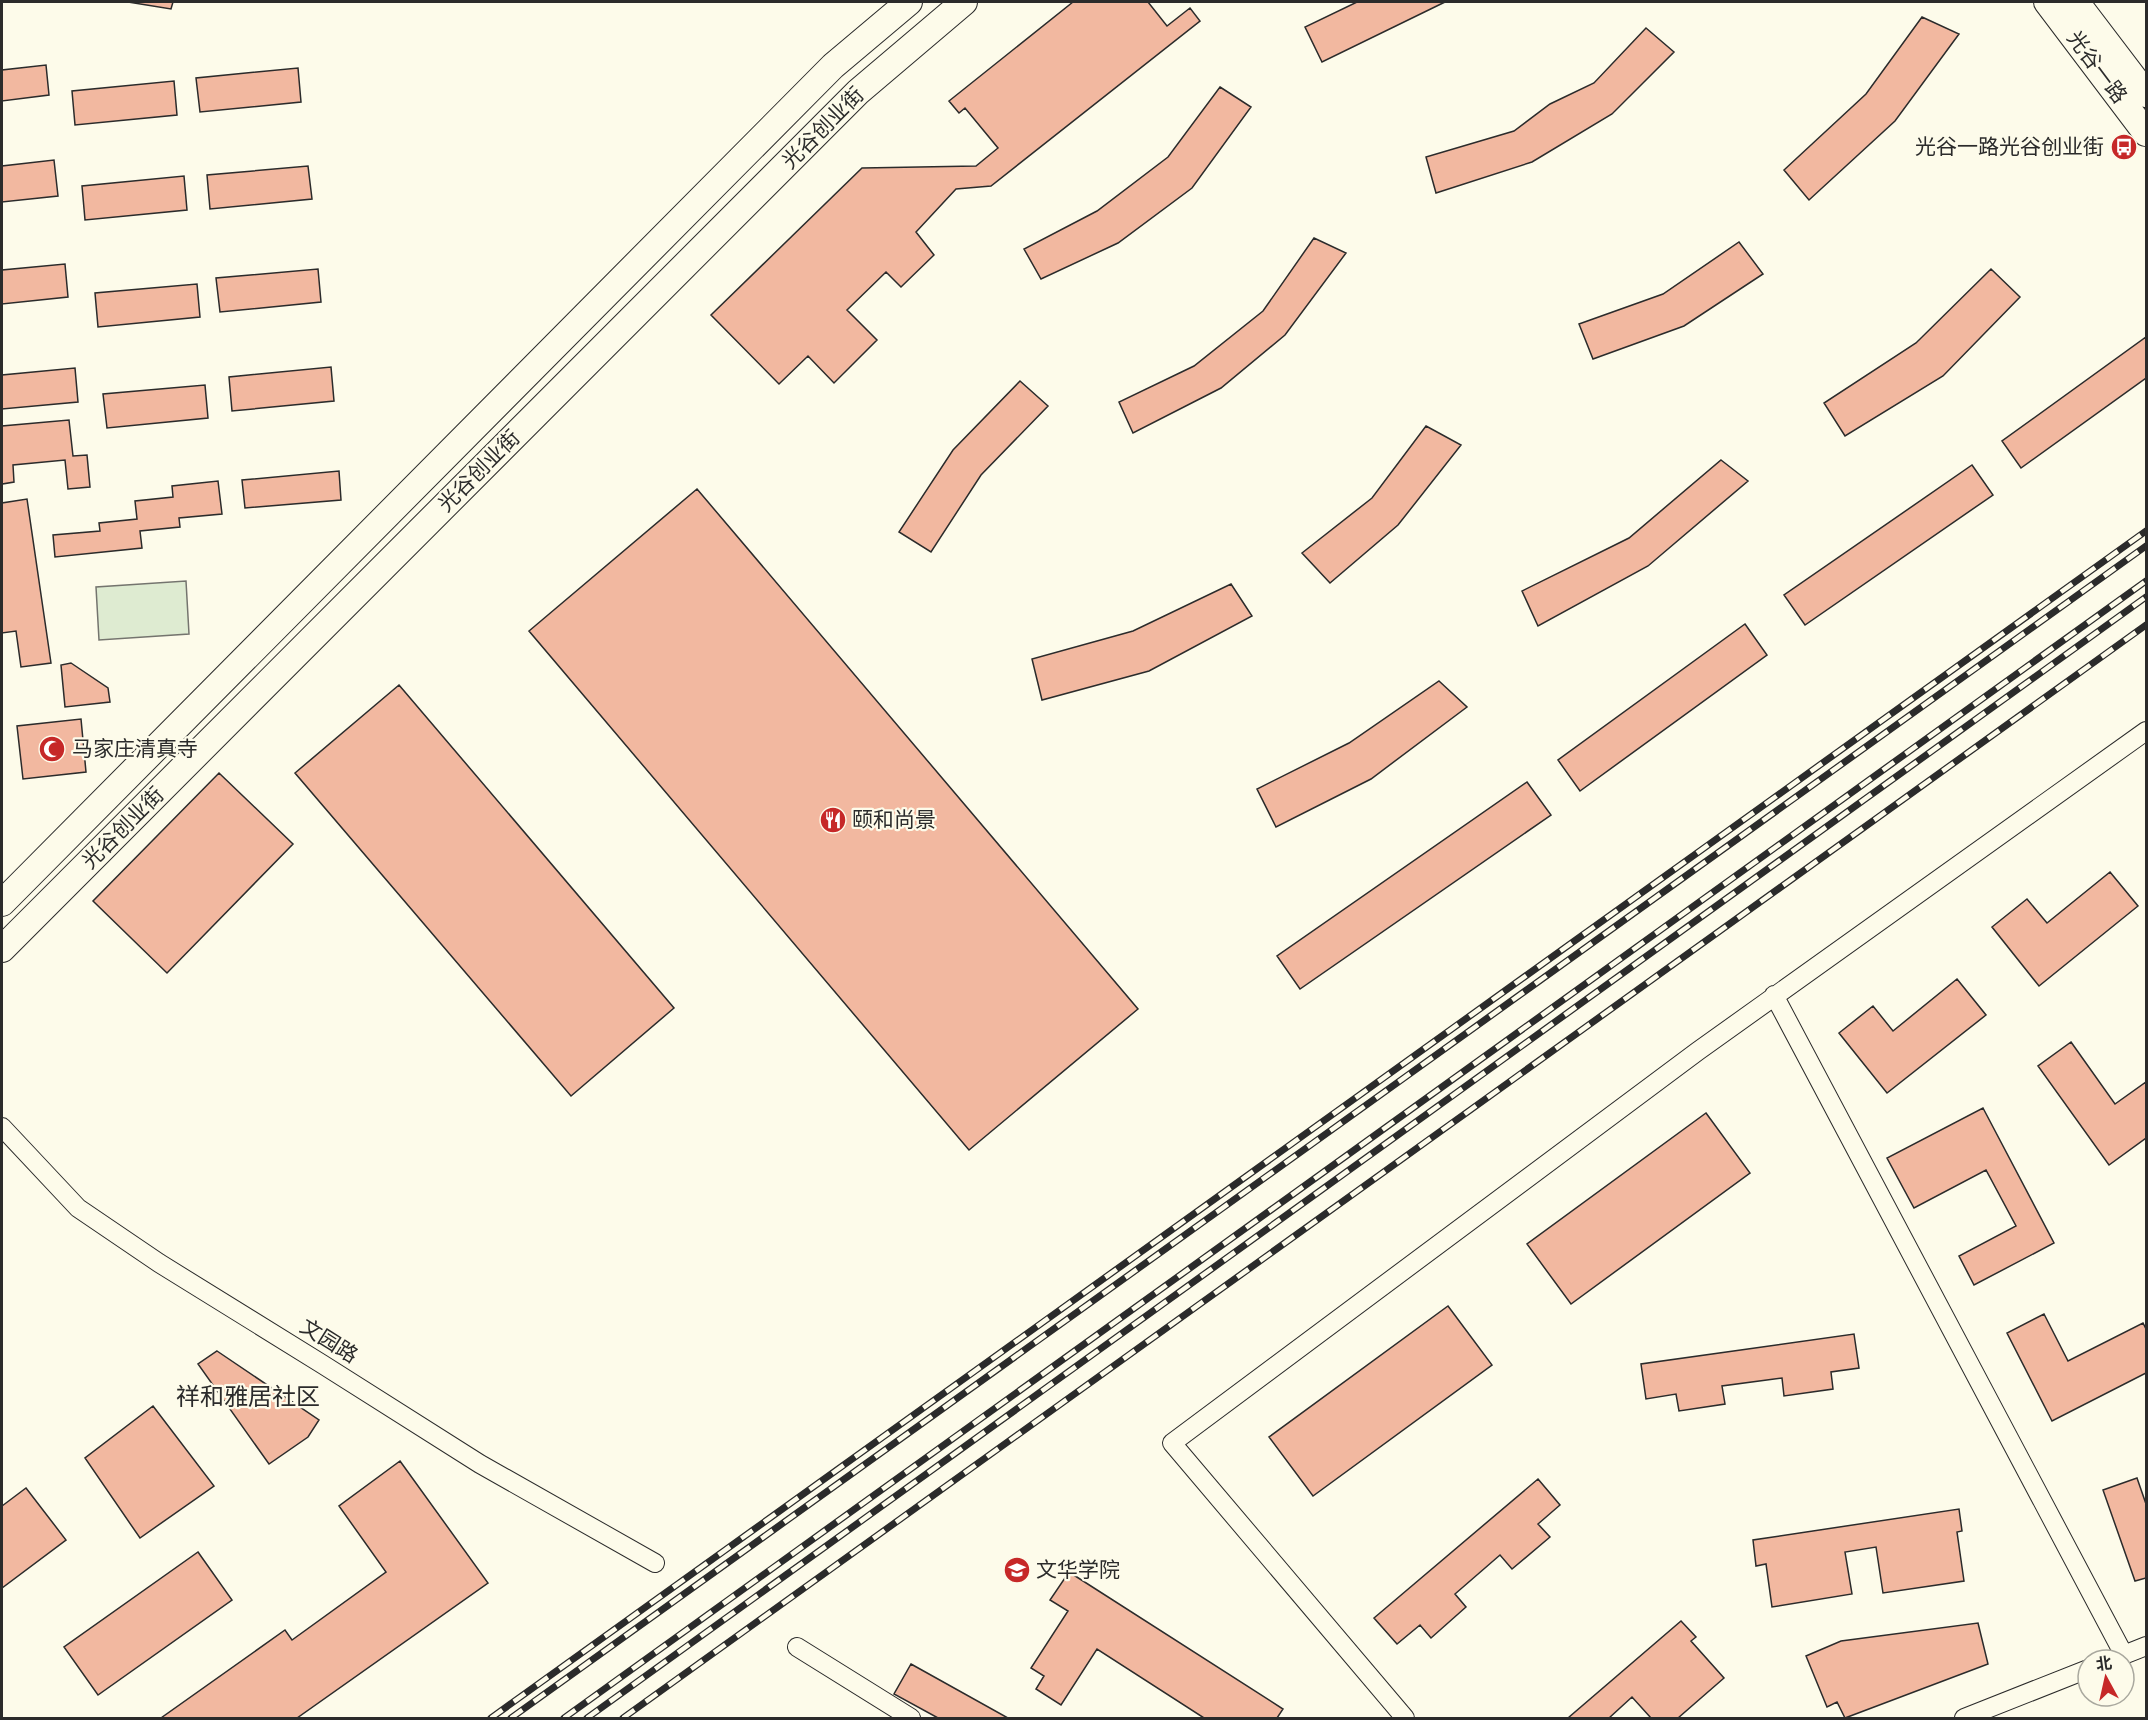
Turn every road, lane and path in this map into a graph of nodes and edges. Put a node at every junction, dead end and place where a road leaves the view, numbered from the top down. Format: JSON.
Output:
{"nodes":[{"id":1,"x":909,"y":2,"type":"edge"},
{"id":2,"x":964,"y":2,"type":"edge"},
{"id":3,"x":2047,"y":2,"type":"edge"},
{"id":4,"x":2076,"y":2,"type":"edge"},
{"id":5,"x":2146,"y":94,"type":"edge"},
{"id":6,"x":2146,"y":133,"type":"edge"},
{"id":7,"x":2146,"y":731,"type":"edge"},
{"id":8,"x":2,"y":903,"type":"edge"},
{"id":9,"x":2,"y":950,"type":"edge"},
{"id":10,"x":1774,"y":995,"type":"junction"},
{"id":11,"x":2,"y":1126,"type":"edge"},
{"id":12,"x":656,"y":1563,"type":"dead end"},
{"id":13,"x":797,"y":1647,"type":"dead end"},
{"id":14,"x":2113,"y":1648,"type":"edge"},
{"id":15,"x":2076,"y":1674,"type":"edge"},
{"id":16,"x":911,"y":1719,"type":"edge"},
{"id":17,"x":1404,"y":1719,"type":"edge"},
{"id":18,"x":1964,"y":1719,"type":"edge"}],
"edges":[{"from":1,"to":8,"type":"main road","name":"光谷创业街"},
{"from":2,"to":9,"type":"main road","name":"光谷创业街"},
{"from":3,"to":6,"type":"main road","name":"光谷一路"},
{"from":4,"to":5,"type":"main road","name":"光谷一路"},
{"from":7,"to":10,"type":"street"},
{"from":10,"to":14,"type":"street"},
{"from":10,"to":17,"type":"street"},
{"from":11,"to":12,"type":"street","name":"文园路"},
{"from":13,"to":16,"type":"street"},
{"from":15,"to":18,"type":"street"}]}
